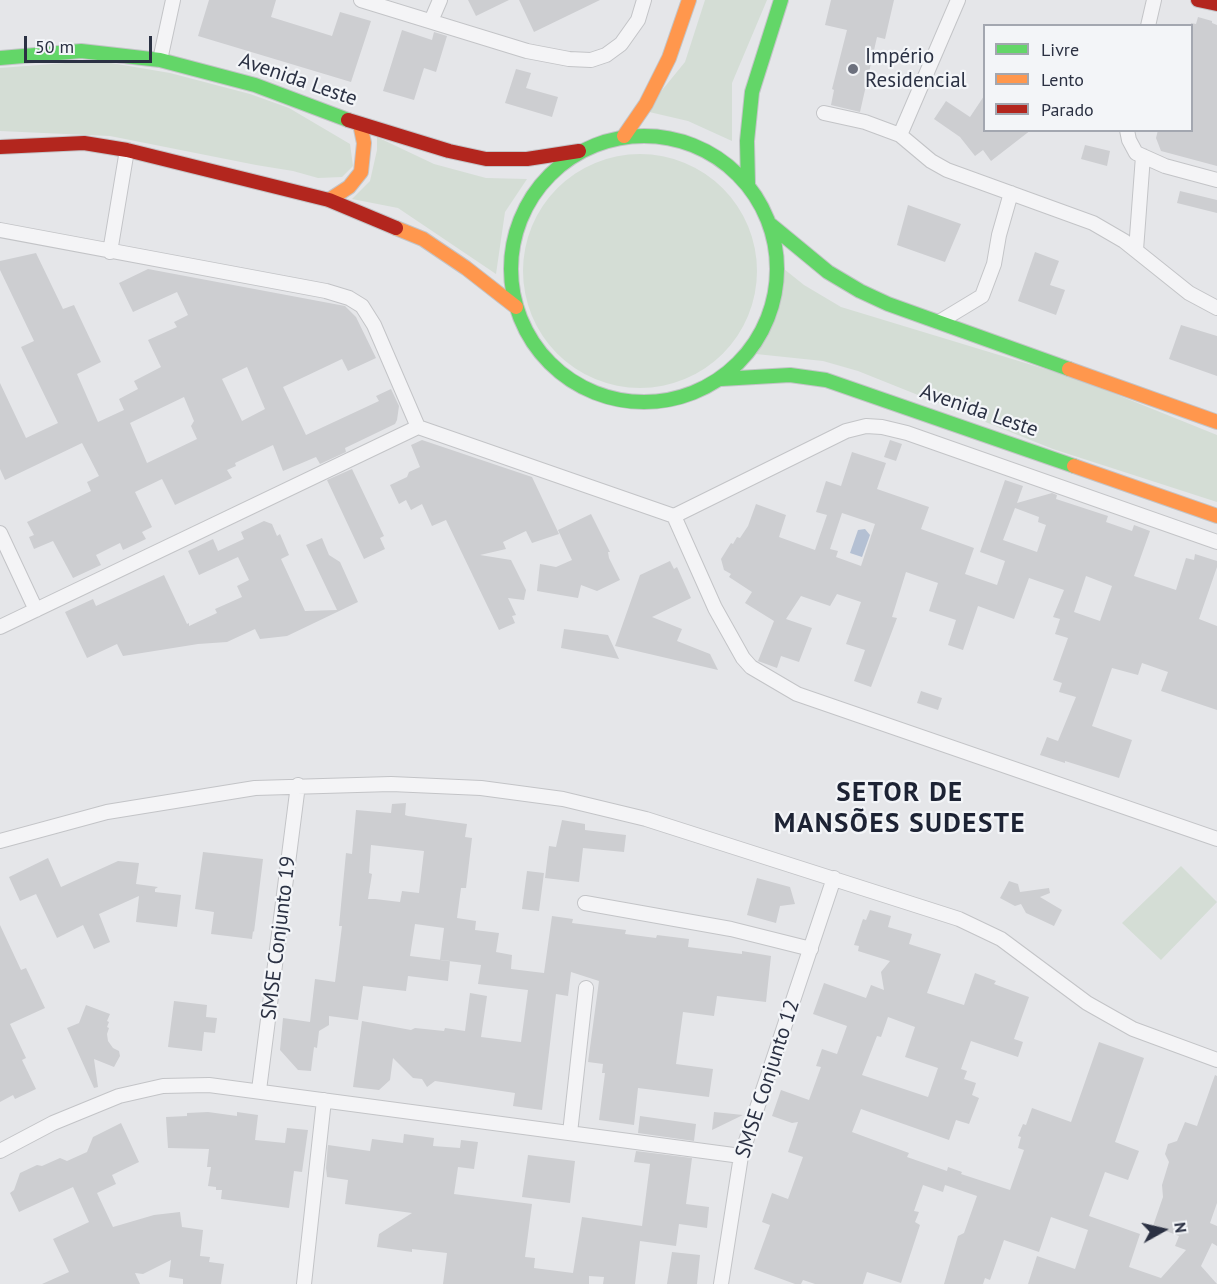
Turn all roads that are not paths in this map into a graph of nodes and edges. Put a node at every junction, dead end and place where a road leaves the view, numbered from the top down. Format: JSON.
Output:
{"nodes":[{"id":1,"x":173,"y":0,"type":"edge"},
{"id":2,"x":361,"y":0,"type":"edge"},
{"id":3,"x":440,"y":0,"type":"edge"},
{"id":4,"x":644,"y":0,"type":"edge"},
{"id":5,"x":689,"y":0,"type":"edge"},
{"id":6,"x":781,"y":0,"type":"edge"},
{"id":7,"x":958,"y":0,"type":"edge"},
{"id":8,"x":1154,"y":0,"type":"edge"},
{"id":9,"x":1198,"y":0,"type":"edge"},
{"id":10,"x":1217,"y":4,"type":"edge"},
{"id":11,"x":431,"y":21,"type":"junction"},
{"id":12,"x":1148,"y":24,"type":"edge"},
{"id":13,"x":0,"y":57,"type":"edge"},
{"id":14,"x":160,"y":60,"type":"junction"},
{"id":15,"x":824,"y":113,"type":"dead end"},
{"id":16,"x":360,"y":124,"type":"junction"},
{"id":17,"x":1127,"y":132,"type":"edge"},
{"id":18,"x":900,"y":135,"type":"junction"},
{"id":19,"x":624,"y":136,"type":"junction"},
{"id":20,"x":0,"y":147,"type":"edge"},
{"id":21,"x":127,"y":150,"type":"junction"},
{"id":22,"x":580,"y":151,"type":"junction"},
{"id":23,"x":1143,"y":156,"type":"junction"},
{"id":24,"x":1217,"y":180,"type":"edge"},
{"id":25,"x":748,"y":184,"type":"junction"},
{"id":26,"x":1011,"y":193,"type":"junction"},
{"id":27,"x":329,"y":200,"type":"junction"},
{"id":28,"x":771,"y":225,"type":"junction"},
{"id":29,"x":0,"y":230,"type":"edge"},
{"id":30,"x":1136,"y":250,"type":"junction"},
{"id":31,"x":110,"y":252,"type":"junction"},
{"id":32,"x":516,"y":308,"type":"junction"},
{"id":33,"x":1217,"y":308,"type":"edge"},
{"id":34,"x":939,"y":322,"type":"junction"},
{"id":35,"x":721,"y":379,"type":"junction"},
{"id":36,"x":1217,"y":422,"type":"edge"},
{"id":37,"x":418,"y":427,"type":"junction"},
{"id":38,"x":674,"y":516,"type":"junction"},
{"id":39,"x":1217,"y":516,"type":"edge"},
{"id":40,"x":0,"y":533,"type":"edge"},
{"id":41,"x":1217,"y":542,"type":"edge"},
{"id":42,"x":36,"y":610,"type":"junction"},
{"id":43,"x":0,"y":627,"type":"edge"},
{"id":44,"x":298,"y":786,"type":"junction"},
{"id":45,"x":1217,"y":839,"type":"edge"},
{"id":46,"x":0,"y":841,"type":"edge"},
{"id":47,"x":834,"y":878,"type":"junction"},
{"id":48,"x":585,"y":903,"type":"dead end"},
{"id":49,"x":811,"y":949,"type":"junction"},
{"id":50,"x":586,"y":988,"type":"dead end"},
{"id":51,"x":1217,"y":1060,"type":"edge"},
{"id":52,"x":259,"y":1090,"type":"junction"},
{"id":53,"x":324,"y":1100,"type":"junction"},
{"id":54,"x":570,"y":1133,"type":"junction"},
{"id":55,"x":0,"y":1151,"type":"edge"},
{"id":56,"x":741,"y":1156,"type":"junction"},
{"id":57,"x":304,"y":1284,"type":"edge"},
{"id":58,"x":721,"y":1284,"type":"edge"}],
"edges":[{"from":1,"to":14,"type":"street"},
{"from":2,"to":11,"type":"street"},
{"from":3,"to":11,"type":"street"},
{"from":4,"to":11,"type":"street"},
{"from":5,"to":19,"type":"main road"},
{"from":6,"to":25,"type":"main road"},
{"from":7,"to":18,"type":"street"},
{"from":8,"to":12,"type":"street"},
{"from":9,"to":10,"type":"main road"},
{"from":13,"to":14,"type":"main road","name":"Avenida Leste"},
{"from":14,"to":16,"type":"main road","name":"Avenida Leste"},
{"from":15,"to":18,"type":"street"},
{"from":16,"to":22,"type":"main road","name":"Avenida Leste"},
{"from":16,"to":27,"type":"main road"},
{"from":17,"to":23,"type":"street"},
{"from":18,"to":26,"type":"street"},
{"from":19,"to":22,"type":"main road"},
{"from":19,"to":25,"type":"main road"},
{"from":20,"to":21,"type":"main road"},
{"from":21,"to":27,"type":"main road"},
{"from":21,"to":31,"type":"street"},
{"from":22,"to":32,"type":"main road"},
{"from":23,"to":24,"type":"street"},
{"from":23,"to":30,"type":"street"},
{"from":25,"to":28,"type":"main road"},
{"from":26,"to":30,"type":"street"},
{"from":26,"to":34,"type":"street"},
{"from":27,"to":32,"type":"main road"},
{"from":28,"to":34,"type":"main road"},
{"from":28,"to":35,"type":"main road"},
{"from":29,"to":31,"type":"street"},
{"from":30,"to":33,"type":"street"},
{"from":31,"to":37,"type":"street"},
{"from":32,"to":35,"type":"main road"},
{"from":34,"to":36,"type":"main road"},
{"from":35,"to":39,"type":"main road","name":"Avenida Leste"},
{"from":37,"to":38,"type":"street"},
{"from":37,"to":42,"type":"street"},
{"from":38,"to":41,"type":"street"},
{"from":38,"to":45,"type":"street"},
{"from":40,"to":42,"type":"street"},
{"from":42,"to":43,"type":"street"},
{"from":44,"to":46,"type":"street"},
{"from":44,"to":47,"type":"street"},
{"from":44,"to":52,"type":"street","name":"SMSE Conjunto 19"},
{"from":47,"to":49,"type":"street","name":"SMSE Conjunto 12"},
{"from":47,"to":51,"type":"street"},
{"from":48,"to":49,"type":"street"},
{"from":49,"to":56,"type":"street","name":"SMSE Conjunto 12"},
{"from":50,"to":54,"type":"street"},
{"from":52,"to":53,"type":"street"},
{"from":52,"to":55,"type":"street"},
{"from":53,"to":54,"type":"street"},
{"from":53,"to":57,"type":"street"},
{"from":54,"to":56,"type":"street"},
{"from":56,"to":58,"type":"street","name":"SMSE Conjunto 12"}]}
